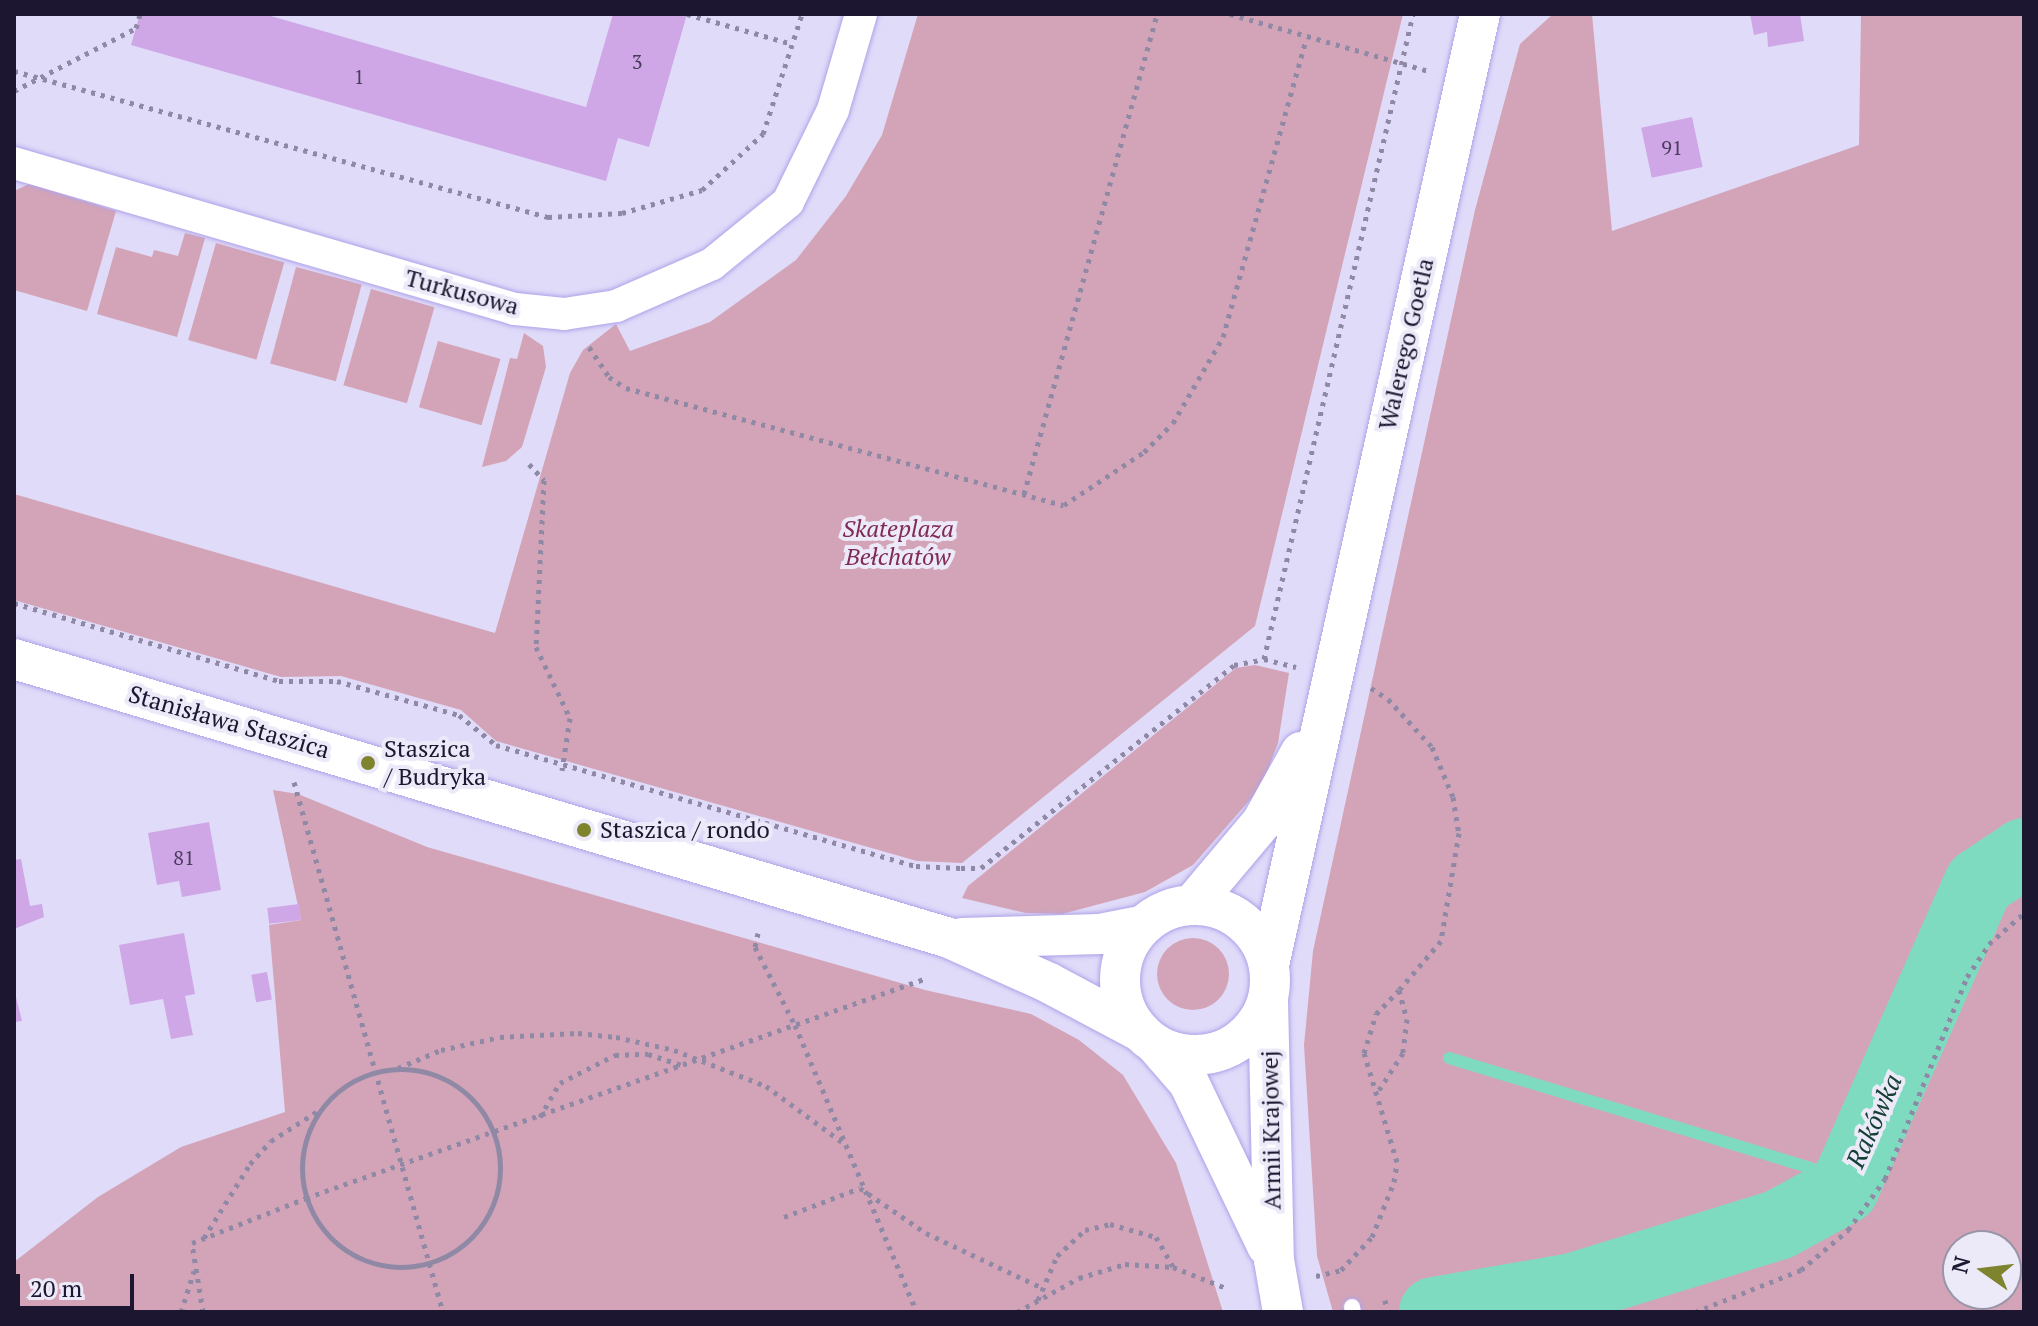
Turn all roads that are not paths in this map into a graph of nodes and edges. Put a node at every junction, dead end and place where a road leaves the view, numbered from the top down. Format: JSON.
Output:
{"nodes":[{"id":1,"x":861,"y":14,"type":"edge"},
{"id":2,"x":1480,"y":14,"type":"edge"},
{"id":3,"x":14,"y":163,"type":"edge"},
{"id":4,"x":14,"y":659,"type":"edge"},
{"id":5,"x":1345,"y":677,"type":"junction"},
{"id":6,"x":1193,"y":904,"type":"junction"},
{"id":7,"x":1141,"y":926,"type":"junction"},
{"id":8,"x":949,"y":938,"type":"junction"},
{"id":9,"x":1269,"y":982,"type":"junction"},
{"id":10,"x":1148,"y":1038,"type":"junction"},
{"id":11,"x":1290,"y":1269,"type":"junction"},
{"id":12,"x":1283,"y":1312,"type":"edge"}],
"edges":[{"from":1,"to":3,"type":"street","name":"Turkusowa"},
{"from":2,"to":5,"type":"street","name":"Walerego Goetla"},
{"from":4,"to":8,"type":"street","name":"Stanisława Staszica"},
{"from":5,"to":6,"type":"street","name":"Walerego Goetla"},
{"from":5,"to":9,"type":"street","name":"Walerego Goetla"},
{"from":6,"to":7,"type":"street"},
{"from":6,"to":9,"type":"street"},
{"from":7,"to":8,"type":"street","name":"Stanisława Staszica"},
{"from":7,"to":10,"type":"street"},
{"from":8,"to":10,"type":"street","name":"Stanisława Staszica"},
{"from":9,"to":10,"type":"street"},
{"from":9,"to":11,"type":"street","name":"Armii Krajowej"},
{"from":10,"to":11,"type":"street","name":"Armii Krajowej"},
{"from":11,"to":12,"type":"street","name":"Armii Krajowej"}]}
